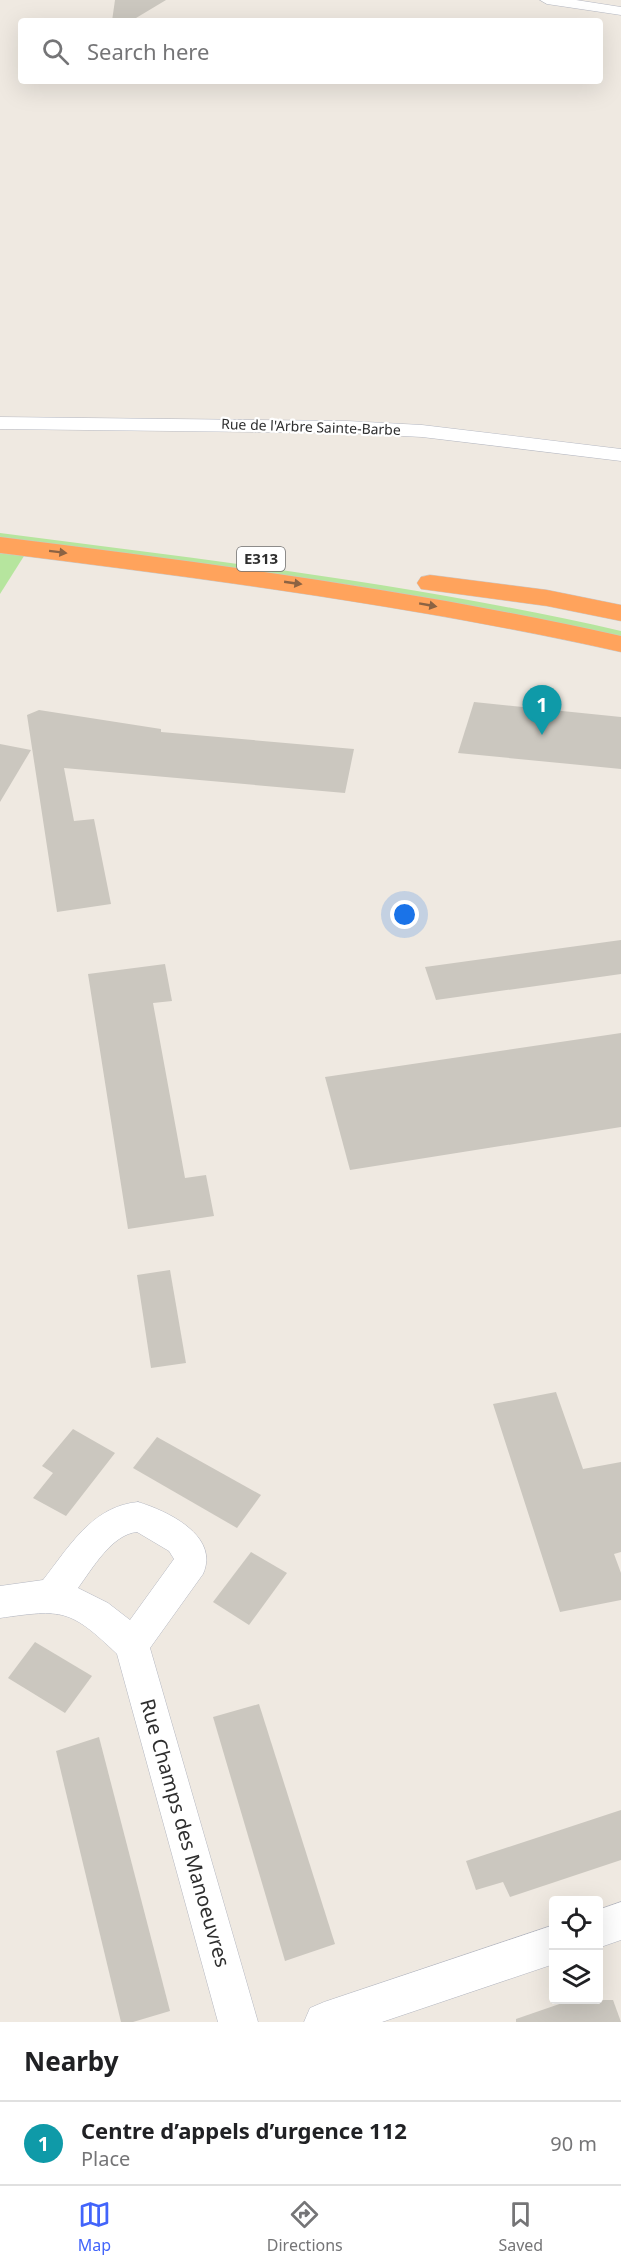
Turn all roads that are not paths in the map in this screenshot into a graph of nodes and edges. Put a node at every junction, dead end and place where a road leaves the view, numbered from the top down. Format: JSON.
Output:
{"nodes":[{"id":1,"x":548,"y":0,"type":"edge"},
{"id":2,"x":621,"y":11,"type":"edge"},
{"id":3,"x":0,"y":423,"type":"edge"},
{"id":4,"x":621,"y":455,"type":"edge"},
{"id":5,"x":0,"y":526,"type":"edge"},
{"id":6,"x":0,"y":545,"type":"edge"},
{"id":7,"x":466,"y":588,"type":"junction"},
{"id":8,"x":621,"y":613,"type":"edge"},
{"id":9,"x":621,"y":625,"type":"edge"},
{"id":10,"x":551,"y":628,"type":"junction"},
{"id":11,"x":621,"y":644,"type":"edge"},
{"id":12,"x":621,"y":657,"type":"edge"},
{"id":13,"x":52,"y":1596,"type":"junction"},
{"id":14,"x":0,"y":1602,"type":"edge"},
{"id":15,"x":132,"y":1645,"type":"junction"},
{"id":16,"x":621,"y":1921,"type":"edge"},
{"id":17,"x":603,"y":1927,"type":"edge"},
{"id":18,"x":549,"y":1946,"type":"edge"},
{"id":19,"x":238,"y":2022,"type":"edge"},
{"id":20,"x":324,"y":2022,"type":"edge"}],
"edges":[{"from":1,"to":2,"type":"street"},
{"from":3,"to":4,"type":"street","name":"Rue de l'Arbre Sainte-Barbe"},
{"from":5,"to":7,"type":"highway","number":"E313"},
{"from":6,"to":10,"type":"highway","number":"E313","one_way":true},
{"from":7,"to":8,"type":"highway"},
{"from":7,"to":9,"type":"highway","number":"E313"},
{"from":10,"to":11,"type":"highway","number":"E313"},
{"from":10,"to":12,"type":"highway"},
{"from":13,"to":14,"type":"street"},
{"from":13,"to":15,"type":"street"},
{"from":13,"to":15,"type":"street"},
{"from":15,"to":19,"type":"street","name":"Rue Champs des Manoeuvres"},
{"from":16,"to":17,"type":"street"},
{"from":18,"to":20,"type":"street"}]}
